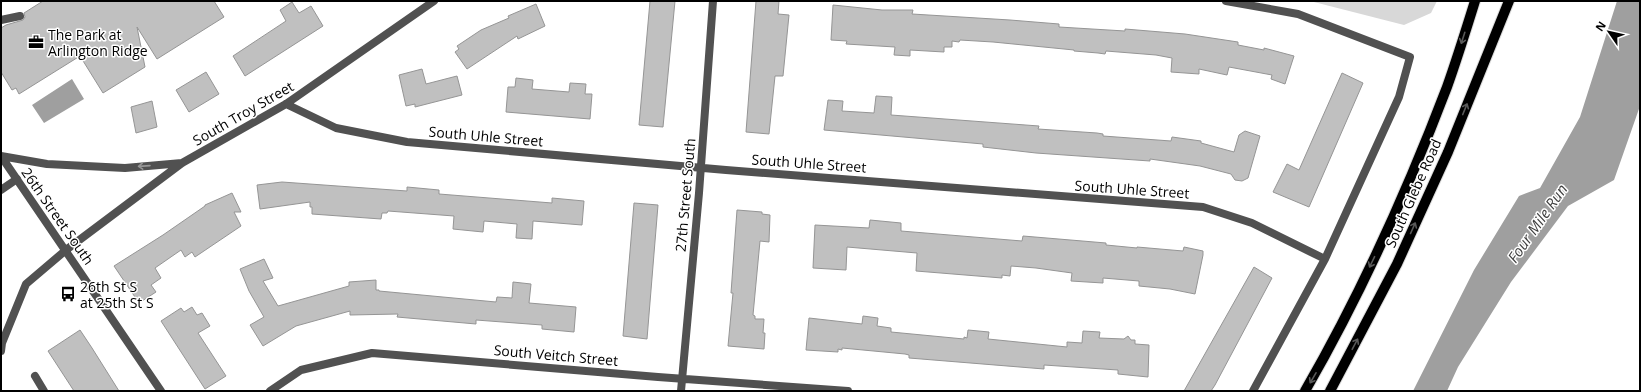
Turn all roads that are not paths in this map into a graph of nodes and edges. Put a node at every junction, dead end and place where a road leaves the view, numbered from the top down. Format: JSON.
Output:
{"nodes":[{"id":1,"x":434,"y":1,"type":"edge"},
{"id":2,"x":713,"y":1,"type":"edge"},
{"id":3,"x":1226,"y":1,"type":"edge"},
{"id":4,"x":1475,"y":1,"type":"edge"},
{"id":5,"x":1507,"y":6,"type":"edge"},
{"id":6,"x":20,"y":16,"type":"dead end"},
{"id":7,"x":1,"y":20,"type":"edge"},
{"id":8,"x":286,"y":104,"type":"junction"},
{"id":9,"x":1,"y":156,"type":"edge"},
{"id":10,"x":182,"y":163,"type":"junction"},
{"id":11,"x":701,"y":168,"type":"junction"},
{"id":12,"x":17,"y":179,"type":"junction"},
{"id":13,"x":1,"y":190,"type":"edge"},
{"id":14,"x":66,"y":250,"type":"junction"},
{"id":15,"x":1325,"y":259,"type":"junction"},
{"id":16,"x":1,"y":351,"type":"edge"},
{"id":17,"x":35,"y":376,"type":"dead end"},
{"id":18,"x":682,"y":379,"type":"junction"},
{"id":19,"x":44,"y":391,"type":"edge"},
{"id":20,"x":161,"y":391,"type":"edge"},
{"id":21,"x":270,"y":391,"type":"edge"},
{"id":22,"x":682,"y":391,"type":"edge"},
{"id":23,"x":848,"y":391,"type":"edge"},
{"id":24,"x":1253,"y":391,"type":"edge"},
{"id":25,"x":1305,"y":391,"type":"edge"},
{"id":26,"x":1330,"y":391,"type":"edge"}],
"edges":[{"from":1,"to":8,"type":"street","name":"South Troy Street"},
{"from":2,"to":11,"type":"street","name":"27th Street South"},
{"from":3,"to":15,"type":"street"},
{"from":4,"to":25,"type":"main road","name":"South Glebe Road","one_way":true},
{"from":26,"to":5,"type":"main road","name":"South Glebe Road","one_way":true},
{"from":6,"to":7,"type":"street"},
{"from":8,"to":10,"type":"street","name":"South Troy Street"},
{"from":8,"to":11,"type":"street","name":"South Uhle Street"},
{"from":10,"to":9,"type":"street","one_way":true},
{"from":9,"to":12,"type":"street","name":"26th Street South"},
{"from":10,"to":14,"type":"street","name":"South Troy Street"},
{"from":11,"to":15,"type":"street","name":"South Uhle Street"},
{"from":11,"to":18,"type":"street","name":"27th Street South"},
{"from":12,"to":13,"type":"street"},
{"from":12,"to":14,"type":"street","name":"26th Street South"},
{"from":14,"to":16,"type":"street","name":"South Troy Street"},
{"from":14,"to":20,"type":"street","name":"26th Street South"},
{"from":15,"to":24,"type":"street"},
{"from":17,"to":19,"type":"street"},
{"from":18,"to":21,"type":"street","name":"South Veitch Street"},
{"from":18,"to":22,"type":"street","name":"27th Street South"},
{"from":18,"to":23,"type":"street","name":"South Veitch Street"}]}
